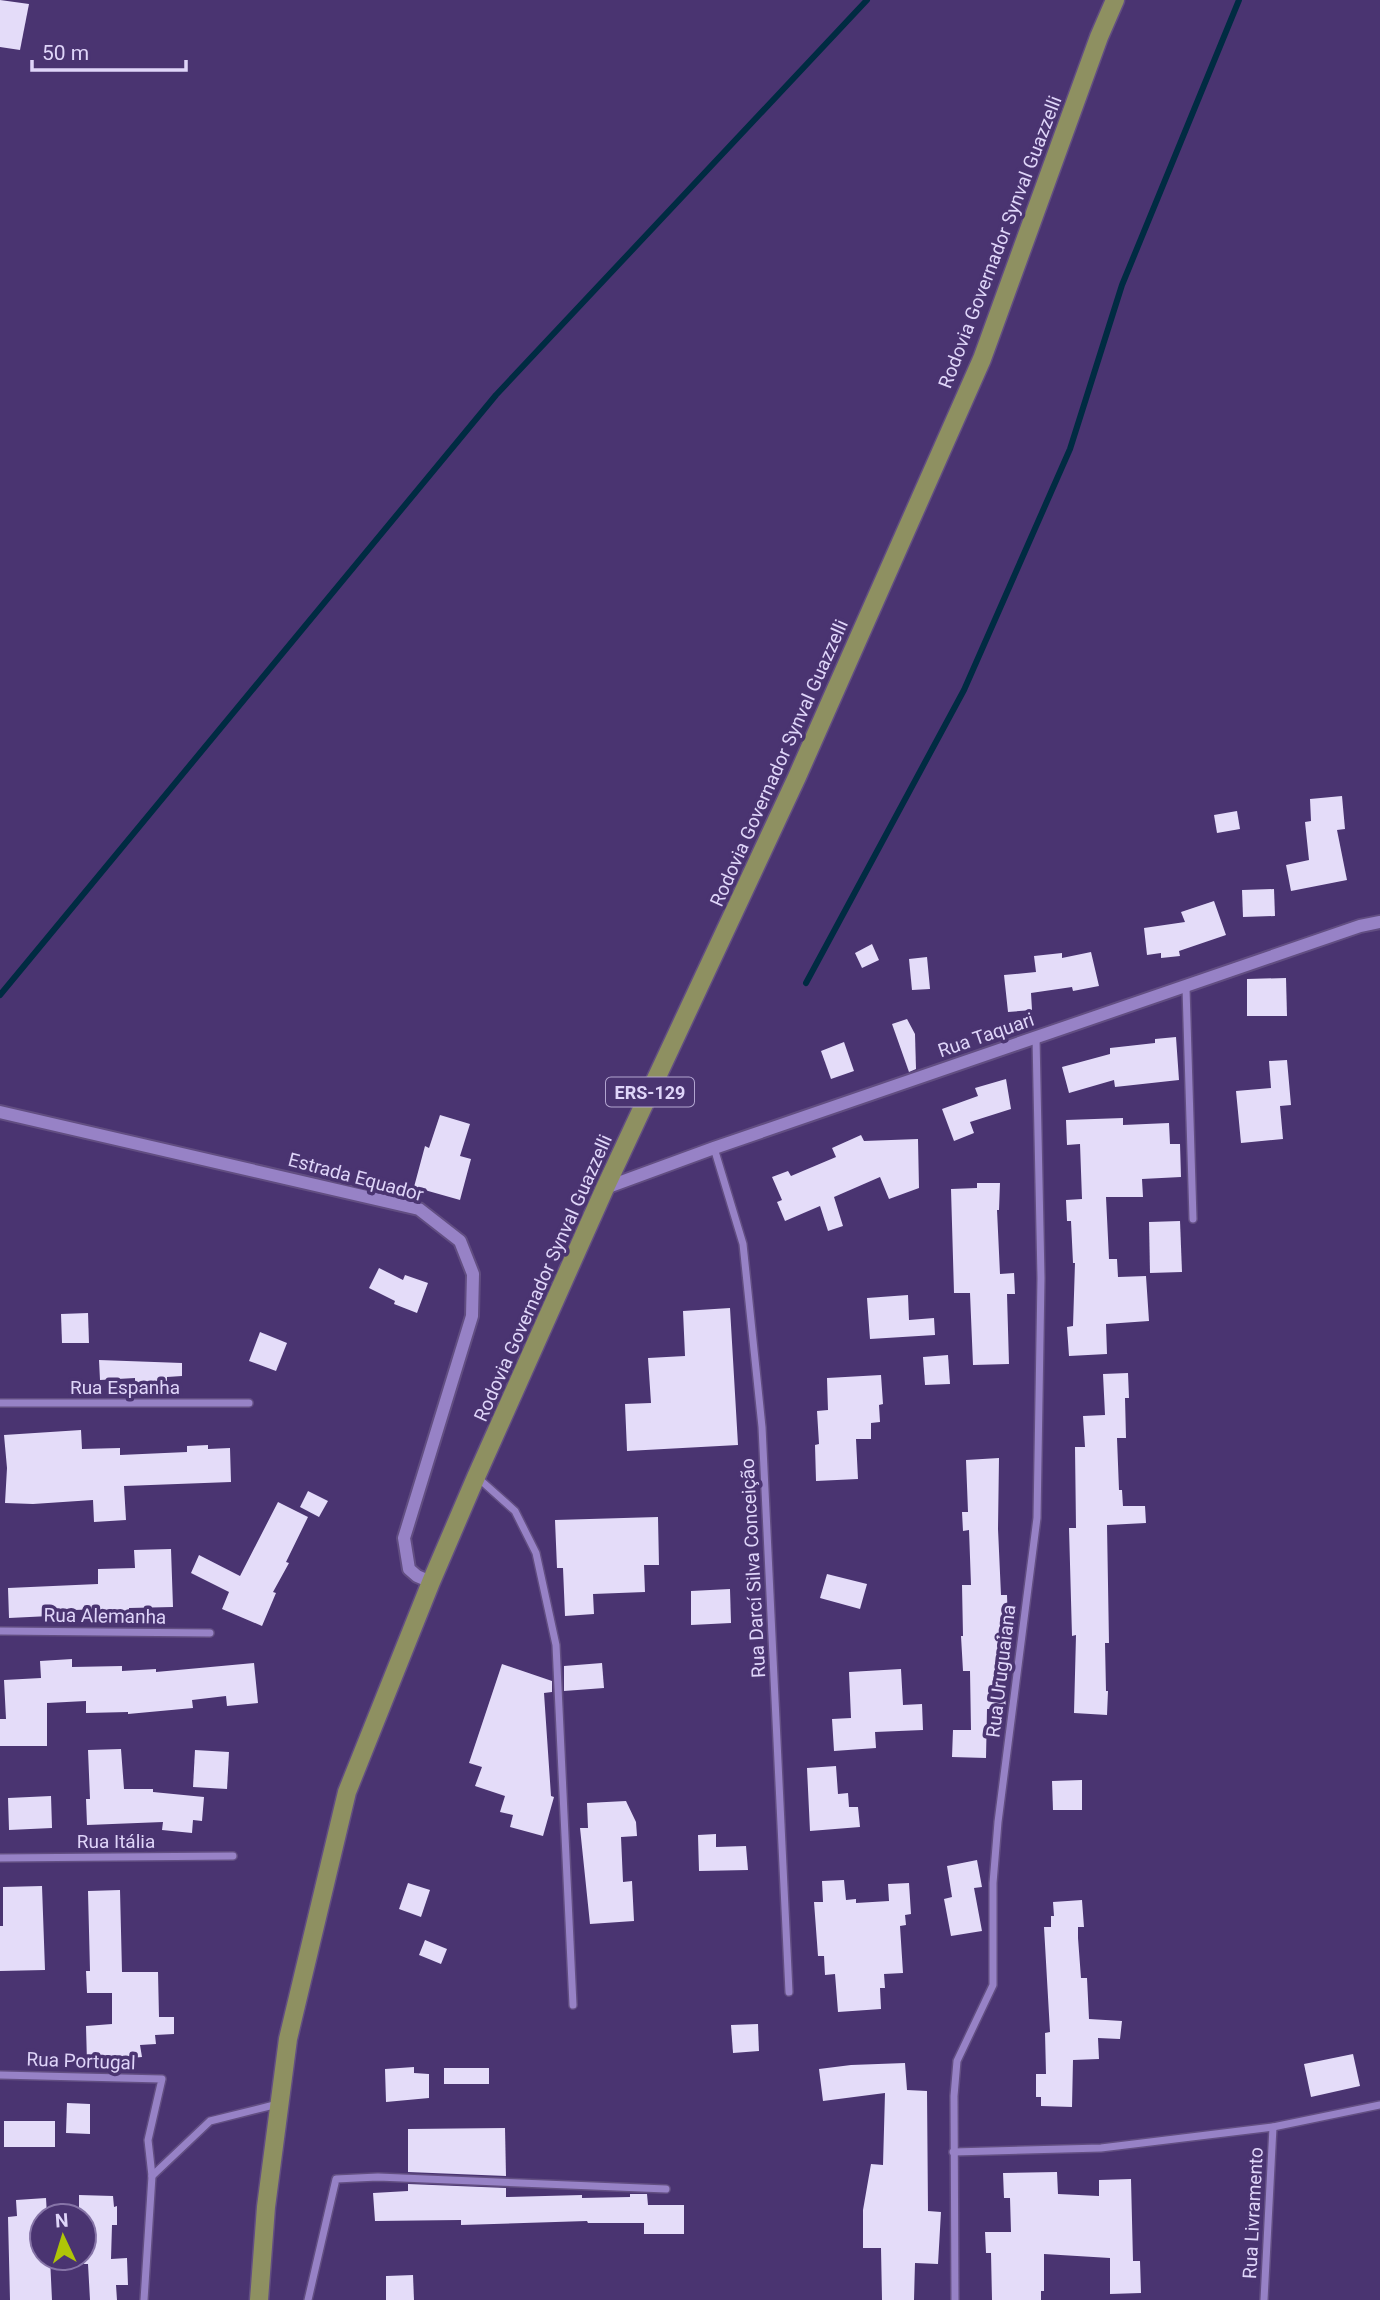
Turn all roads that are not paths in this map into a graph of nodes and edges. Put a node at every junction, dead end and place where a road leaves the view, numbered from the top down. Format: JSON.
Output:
{"nodes":[{"id":1,"x":1115,"y":0,"type":"edge"},
{"id":2,"x":1380,"y":922,"type":"edge"},
{"id":3,"x":1186,"y":988,"type":"junction"},
{"id":4,"x":1036,"y":1038,"type":"junction"},
{"id":5,"x":0,"y":1112,"type":"edge"},
{"id":6,"x":714,"y":1148,"type":"junction"},
{"id":7,"x":605,"y":1188,"type":"junction"},
{"id":8,"x":1193,"y":1219,"type":"dead end"},
{"id":9,"x":0,"y":1403,"type":"edge"},
{"id":10,"x":249,"y":1403,"type":"dead end"},
{"id":11,"x":477,"y":1477,"type":"junction"},
{"id":12,"x":431,"y":1582,"type":"junction"},
{"id":13,"x":0,"y":1630,"type":"edge"},
{"id":14,"x":210,"y":1633,"type":"dead end"},
{"id":15,"x":233,"y":1856,"type":"dead end"},
{"id":16,"x":0,"y":1857,"type":"edge"},
{"id":17,"x":789,"y":1992,"type":"dead end"},
{"id":18,"x":573,"y":2005,"type":"dead end"},
{"id":19,"x":0,"y":2075,"type":"edge"},
{"id":20,"x":279,"y":2104,"type":"junction"},
{"id":21,"x":1380,"y":2105,"type":"edge"},
{"id":22,"x":1273,"y":2127,"type":"junction"},
{"id":23,"x":953,"y":2152,"type":"junction"},
{"id":24,"x":152,"y":2176,"type":"junction"},
{"id":25,"x":666,"y":2189,"type":"dead end"},
{"id":26,"x":144,"y":2300,"type":"edge"},
{"id":27,"x":260,"y":2300,"type":"edge"},
{"id":28,"x":308,"y":2300,"type":"edge"},
{"id":29,"x":955,"y":2300,"type":"edge"},
{"id":30,"x":1264,"y":2300,"type":"edge"}],
"edges":[{"from":1,"to":7,"type":"main road","name":"Rodovia Governador Synval Guazzelli","number":"ERS-129"},
{"from":2,"to":3,"type":"street","name":"Rua Taquari"},
{"from":3,"to":4,"type":"street","name":"Rua Taquari"},
{"from":3,"to":8,"type":"street"},
{"from":4,"to":6,"type":"street","name":"Rua Taquari"},
{"from":4,"to":23,"type":"street","name":"Rua Uruguaiana"},
{"from":5,"to":12,"type":"street","name":"Estrada Equador"},
{"from":6,"to":7,"type":"street","name":"Rua Taquari"},
{"from":6,"to":17,"type":"street","name":"Rua Darcí Silva Conceição"},
{"from":7,"to":11,"type":"main road","name":"Rodovia Governador Synval Guazzelli","number":"ERS-129"},
{"from":9,"to":10,"type":"street","name":"Rua Espanha"},
{"from":11,"to":12,"type":"main road","name":"Rodovia Governador Synval Guazzelli","number":"ERS-129"},
{"from":11,"to":18,"type":"street"},
{"from":12,"to":20,"type":"main road","name":"Rodovia Governador Synval Guazzelli","number":"ERS-129"},
{"from":13,"to":14,"type":"street","name":"Rua Alemanha"},
{"from":15,"to":16,"type":"street","name":"Rua Itália"},
{"from":19,"to":24,"type":"street","name":"Rua Portugal"},
{"from":20,"to":24,"type":"street"},
{"from":20,"to":27,"type":"main road","name":"Rodovia Governador Synval Guazzelli","number":"ERS-129"},
{"from":21,"to":22,"type":"street"},
{"from":22,"to":23,"type":"street"},
{"from":22,"to":30,"type":"street","name":"Rua Livramento"},
{"from":23,"to":29,"type":"street","name":"Rua Uruguaiana"},
{"from":24,"to":26,"type":"street"},
{"from":25,"to":28,"type":"street"}]}
